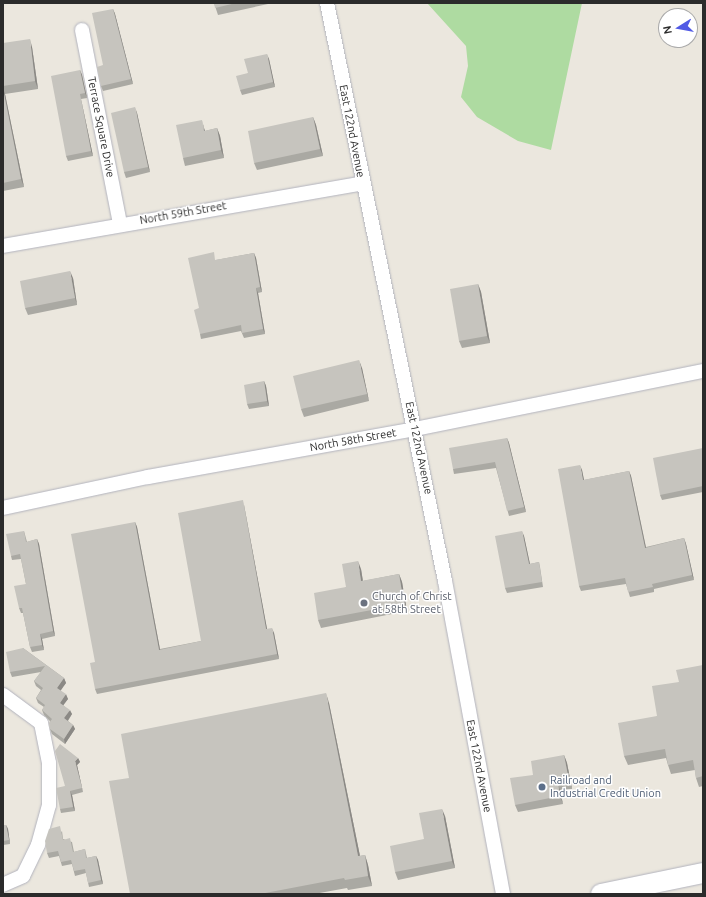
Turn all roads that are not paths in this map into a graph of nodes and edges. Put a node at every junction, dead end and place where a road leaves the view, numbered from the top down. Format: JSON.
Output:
{"nodes":[{"id":1,"x":327,"y":3,"type":"edge"},
{"id":2,"x":82,"y":30,"type":"dead end"},
{"id":3,"x":363,"y":183,"type":"junction"},
{"id":4,"x":120,"y":224,"type":"junction"},
{"id":5,"x":3,"y":246,"type":"edge"},
{"id":6,"x":703,"y":371,"type":"edge"},
{"id":7,"x":415,"y":429,"type":"junction"},
{"id":8,"x":3,"y":508,"type":"edge"},
{"id":9,"x":3,"y":695,"type":"edge"},
{"id":10,"x":703,"y":873,"type":"edge"},
{"id":11,"x":3,"y":885,"type":"edge"},
{"id":12,"x":503,"y":894,"type":"edge"},
{"id":13,"x":601,"y":894,"type":"edge"}],
"edges":[{"from":1,"to":3,"type":"street","name":"East 122nd Avenue"},
{"from":2,"to":4,"type":"street","name":"Terrace Square Drive"},
{"from":3,"to":4,"type":"street","name":"North 59th Street"},
{"from":3,"to":7,"type":"street","name":"East 122nd Avenue"},
{"from":4,"to":5,"type":"street","name":"North 59th Street"},
{"from":6,"to":7,"type":"street","name":"North 58th Street"},
{"from":7,"to":8,"type":"street","name":"North 58th Street"},
{"from":7,"to":12,"type":"street","name":"East 122nd Avenue"},
{"from":9,"to":11,"type":"street"},
{"from":10,"to":13,"type":"main road"}]}
